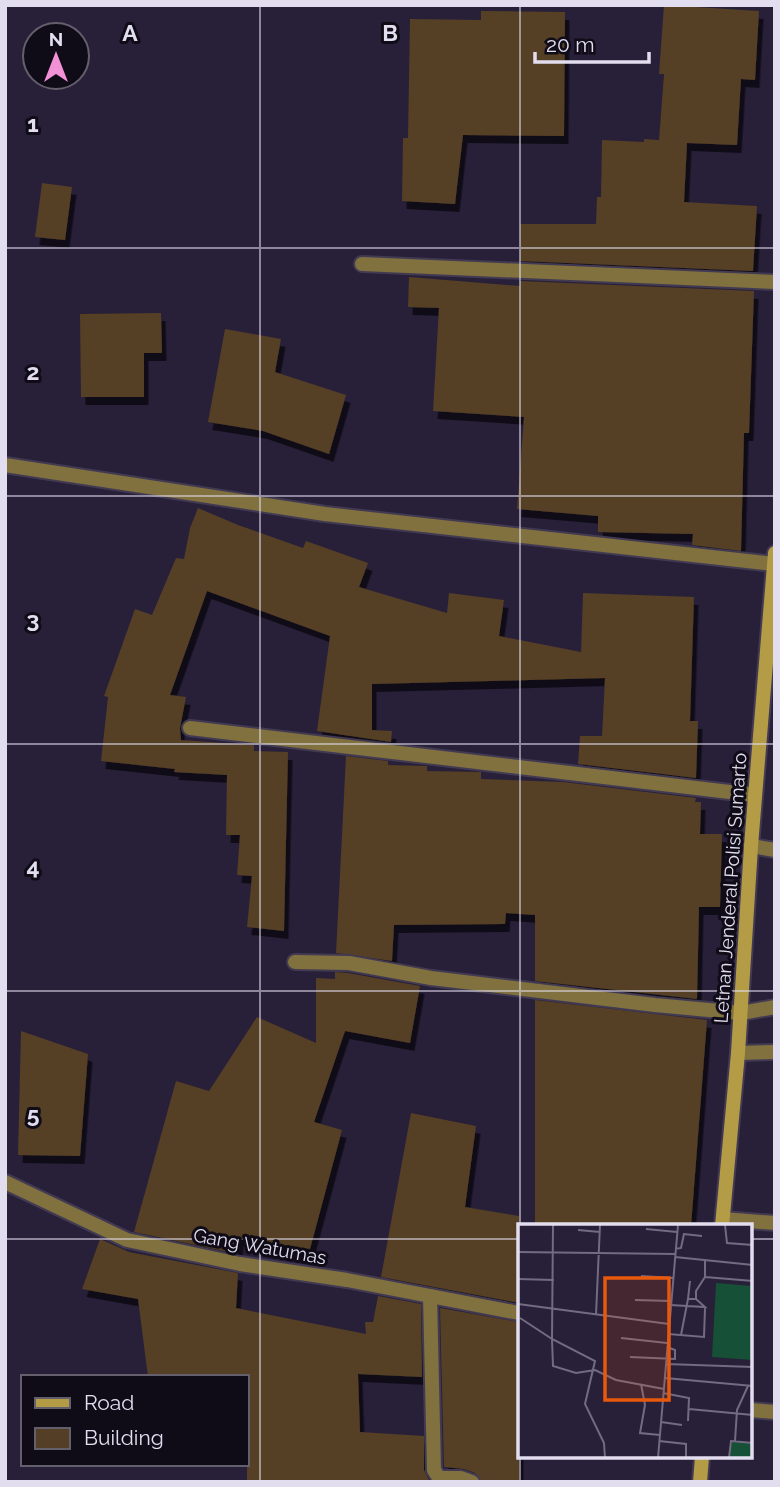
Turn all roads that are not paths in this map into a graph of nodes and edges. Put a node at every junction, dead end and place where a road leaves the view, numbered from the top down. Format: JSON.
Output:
{"nodes":[{"id":1,"x":362,"y":264,"type":"dead end"},
{"id":2,"x":775,"y":282,"type":"edge"},
{"id":3,"x":5,"y":465,"type":"edge"},
{"id":4,"x":774,"y":558,"type":"edge"},
{"id":5,"x":770,"y":688,"type":"edge"},
{"id":6,"x":190,"y":728,"type":"dead end"},
{"id":7,"x":755,"y":795,"type":"junction"},
{"id":8,"x":751,"y":846,"type":"junction"},
{"id":9,"x":775,"y":849,"type":"edge"},
{"id":10,"x":295,"y":962,"type":"dead end"},
{"id":11,"x":775,"y":1007,"type":"edge"},
{"id":12,"x":741,"y":1013,"type":"junction"},
{"id":13,"x":775,"y":1052,"type":"edge"},
{"id":14,"x":738,"y":1053,"type":"junction"},
{"id":15,"x":5,"y":1182,"type":"edge"},
{"id":16,"x":723,"y":1222,"type":"edge"},
{"id":17,"x":775,"y":1223,"type":"edge"},
{"id":18,"x":430,"y":1296,"type":"junction"},
{"id":19,"x":518,"y":1313,"type":"edge"},
{"id":20,"x":752,"y":1409,"type":"edge"},
{"id":21,"x":775,"y":1412,"type":"edge"},
{"id":22,"x":702,"y":1459,"type":"edge"},
{"id":23,"x":472,"y":1482,"type":"edge"},
{"id":24,"x":700,"y":1482,"type":"edge"}],
"edges":[{"from":1,"to":2,"type":"street"},
{"from":3,"to":4,"type":"street"},
{"from":4,"to":5,"type":"street","name":"Letnan Jenderal Polisi Sumarto"},
{"from":5,"to":7,"type":"street","name":"Letnan Jenderal Polisi Sumarto"},
{"from":6,"to":7,"type":"street"},
{"from":7,"to":8,"type":"street","name":"Letnan Jenderal Polisi Sumarto"},
{"from":8,"to":9,"type":"street"},
{"from":8,"to":12,"type":"street","name":"Letnan Jenderal Polisi Sumarto"},
{"from":10,"to":12,"type":"street"},
{"from":11,"to":12,"type":"street"},
{"from":12,"to":14,"type":"street","name":"Letnan Jenderal Polisi Sumarto"},
{"from":13,"to":14,"type":"street"},
{"from":14,"to":16,"type":"street","name":"Letnan Jenderal Polisi Sumarto"},
{"from":15,"to":18,"type":"street","name":"Gang Watumas"},
{"from":16,"to":17,"type":"street"},
{"from":18,"to":19,"type":"street","name":"Gang Watumas"},
{"from":18,"to":23,"type":"street"},
{"from":20,"to":21,"type":"street"},
{"from":22,"to":24,"type":"street"}]}
